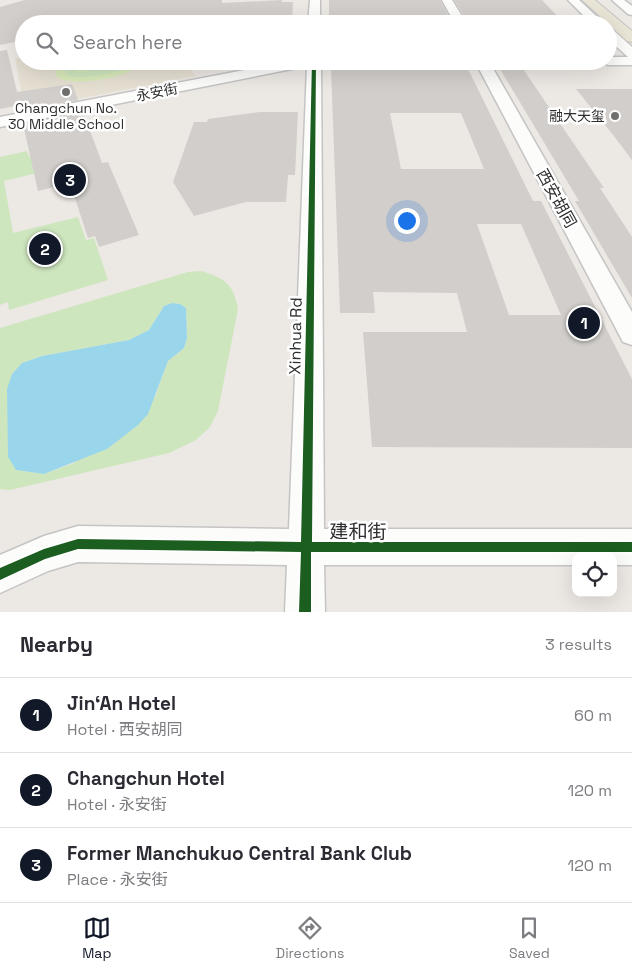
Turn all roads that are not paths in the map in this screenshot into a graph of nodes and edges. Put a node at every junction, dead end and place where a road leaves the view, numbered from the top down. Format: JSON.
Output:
{"nodes":[{"id":1,"x":315,"y":0,"type":"edge"},
{"id":2,"x":447,"y":0,"type":"edge"},
{"id":3,"x":573,"y":0,"type":"edge"},
{"id":4,"x":588,"y":0,"type":"edge"},
{"id":5,"x":602,"y":0,"type":"edge"},
{"id":6,"x":617,"y":0,"type":"edge"},
{"id":7,"x":632,"y":12,"type":"edge"},
{"id":8,"x":314,"y":15,"type":"edge"},
{"id":9,"x":456,"y":15,"type":"edge"},
{"id":10,"x":589,"y":15,"type":"edge"},
{"id":11,"x":605,"y":15,"type":"edge"},
{"id":12,"x":617,"y":25,"type":"edge"},
{"id":13,"x":632,"y":25,"type":"edge"},
{"id":14,"x":632,"y":38,"type":"edge"},
{"id":15,"x":617,"y":40,"type":"edge"},
{"id":16,"x":632,"y":54,"type":"edge"},
{"id":17,"x":617,"y":61,"type":"edge"},
{"id":18,"x":632,"y":61,"type":"edge"},
{"id":19,"x":268,"y":70,"type":"edge"},
{"id":20,"x":314,"y":70,"type":"edge"},
{"id":21,"x":487,"y":70,"type":"edge"},
{"id":22,"x":0,"y":122,"type":"edge"},
{"id":23,"x":632,"y":335,"type":"edge"},
{"id":24,"x":306,"y":547,"type":"junction"},
{"id":25,"x":632,"y":547,"type":"edge"},
{"id":26,"x":0,"y":574,"type":"edge"},
{"id":27,"x":305,"y":612,"type":"edge"}],
"edges":[{"from":1,"to":8,"type":"street"},
{"from":2,"to":9,"type":"street"},
{"from":3,"to":10,"type":"street"},
{"from":4,"to":11,"type":"main road"},
{"from":5,"to":13,"type":"main road"},
{"from":6,"to":7,"type":"street"},
{"from":12,"to":14,"type":"main road"},
{"from":15,"to":16,"type":"street"},
{"from":17,"to":18,"type":"street"},
{"from":19,"to":22,"type":"street","name":"永安街"},
{"from":20,"to":24,"type":"street","name":"Xinhua Rd"},
{"from":21,"to":23,"type":"street","name":"西安胡同"},
{"from":24,"to":25,"type":"street","name":"建和街"},
{"from":24,"to":26,"type":"street","name":"建和街"},
{"from":24,"to":27,"type":"street","name":"Xinhua Rd"}]}
